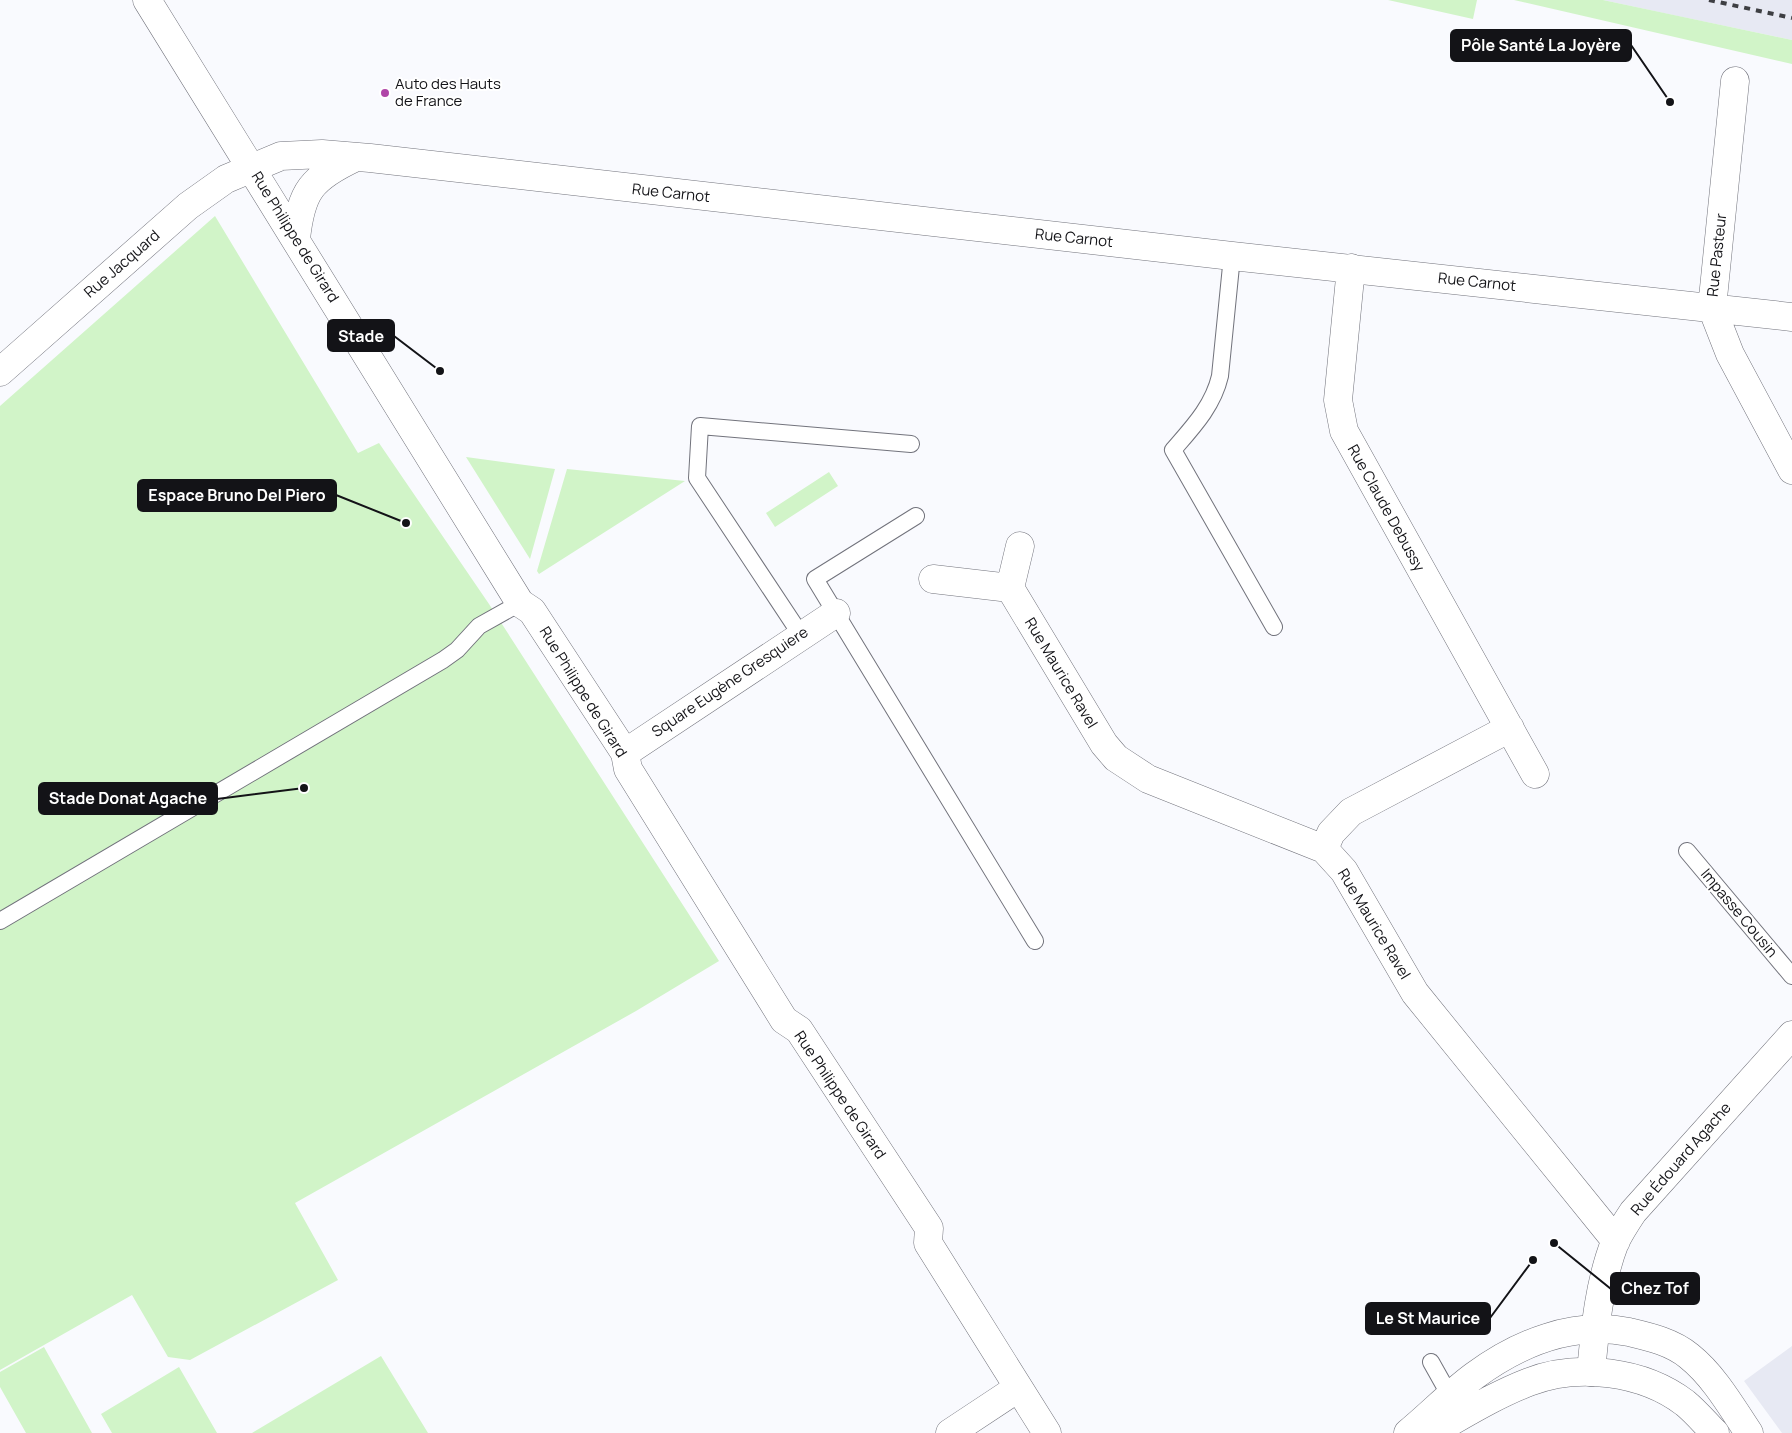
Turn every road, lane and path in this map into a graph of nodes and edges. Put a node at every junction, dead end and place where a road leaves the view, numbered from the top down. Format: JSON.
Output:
{"nodes":[{"id":1,"x":147,"y":0,"type":"edge"},
{"id":2,"x":1735,"y":81,"type":"dead end"},
{"id":3,"x":356,"y":157,"type":"junction"},
{"id":4,"x":251,"y":166,"type":"junction"},
{"id":5,"x":296,"y":240,"type":"junction"},
{"id":6,"x":1232,"y":256,"type":"junction"},
{"id":7,"x":1351,"y":268,"type":"junction"},
{"id":8,"x":1712,"y":308,"type":"junction"},
{"id":9,"x":1792,"y":317,"type":"edge"},
{"id":10,"x":0,"y":372,"type":"edge"},
{"id":11,"x":911,"y":444,"type":"dead end"},
{"id":12,"x":1792,"y":470,"type":"edge"},
{"id":13,"x":916,"y":516,"type":"dead end"},
{"id":14,"x":1020,"y":546,"type":"dead end"},
{"id":15,"x":933,"y":579,"type":"dead end"},
{"id":16,"x":1010,"y":588,"type":"junction"},
{"id":17,"x":520,"y":603,"type":"junction"},
{"id":18,"x":836,"y":613,"type":"junction"},
{"id":19,"x":1274,"y":627,"type":"dead end"},
{"id":20,"x":801,"y":635,"type":"junction"},
{"id":21,"x":1510,"y":728,"type":"junction"},
{"id":22,"x":625,"y":752,"type":"junction"},
{"id":23,"x":1535,"y":774,"type":"dead end"},
{"id":24,"x":1324,"y":849,"type":"junction"},
{"id":25,"x":1686,"y":851,"type":"dead end"},
{"id":26,"x":0,"y":921,"type":"edge"},
{"id":27,"x":1035,"y":941,"type":"dead end"},
{"id":28,"x":1792,"y":976,"type":"edge"},
{"id":29,"x":1792,"y":1035,"type":"edge"},
{"id":30,"x":1616,"y":1241,"type":"junction"},
{"id":31,"x":1595,"y":1329,"type":"junction"},
{"id":32,"x":1431,"y":1362,"type":"dead end"},
{"id":33,"x":1591,"y":1372,"type":"junction"},
{"id":34,"x":1018,"y":1388,"type":"junction"},
{"id":35,"x":1456,"y":1406,"type":"junction"},
{"id":36,"x":950,"y":1433,"type":"edge"},
{"id":37,"x":1047,"y":1433,"type":"edge"},
{"id":38,"x":1408,"y":1433,"type":"edge"},
{"id":39,"x":1432,"y":1433,"type":"edge"},
{"id":40,"x":1715,"y":1433,"type":"edge"},
{"id":41,"x":1749,"y":1433,"type":"edge"}],
"edges":[{"from":1,"to":4,"type":"street","name":"Rue Philippe de Girard"},
{"from":2,"to":8,"type":"street","name":"Rue Pasteur"},
{"from":3,"to":4,"type":"street","name":"Rue Carnot"},
{"from":3,"to":5,"type":"street"},
{"from":3,"to":6,"type":"street","name":"Rue Carnot"},
{"from":4,"to":5,"type":"street","name":"Rue Philippe de Girard"},
{"from":4,"to":10,"type":"street","name":"Rue Jacquard"},
{"from":5,"to":17,"type":"street","name":"Rue Philippe de Girard"},
{"from":6,"to":7,"type":"street","name":"Rue Carnot"},
{"from":6,"to":19,"type":"lane"},
{"from":7,"to":8,"type":"street","name":"Rue Carnot"},
{"from":7,"to":21,"type":"street","name":"Rue Claude Debussy"},
{"from":8,"to":9,"type":"street","name":"Rue Carnot"},
{"from":8,"to":12,"type":"street","name":"Rue Pasteur"},
{"from":11,"to":20,"type":"lane"},
{"from":13,"to":18,"type":"lane"},
{"from":14,"to":16,"type":"street"},
{"from":15,"to":16,"type":"street"},
{"from":16,"to":24,"type":"street","name":"Rue Maurice Ravel"},
{"from":17,"to":22,"type":"street","name":"Rue Philippe de Girard"},
{"from":17,"to":26,"type":"lane"},
{"from":18,"to":20,"type":"street","name":"Square Eugène Gresquiere"},
{"from":18,"to":27,"type":"lane"},
{"from":20,"to":22,"type":"street","name":"Square Eugène Gresquiere"},
{"from":21,"to":23,"type":"street","name":"Rue Claude Debussy"},
{"from":21,"to":24,"type":"street"},
{"from":22,"to":34,"type":"street","name":"Rue Philippe de Girard"},
{"from":24,"to":30,"type":"street","name":"Rue Maurice Ravel"},
{"from":25,"to":28,"type":"lane","name":"Impasse Cousin"},
{"from":29,"to":30,"type":"street","name":"Rue Édouard Agache"},
{"from":30,"to":31,"type":"street","name":"Rue Édouard Agache"},
{"from":31,"to":33,"type":"street","name":"Rue Édouard Agache"},
{"from":31,"to":35,"type":"street"},
{"from":31,"to":41,"type":"street"},
{"from":32,"to":35,"type":"lane"},
{"from":33,"to":35,"type":"street"},
{"from":33,"to":40,"type":"street"},
{"from":34,"to":36,"type":"street"},
{"from":34,"to":37,"type":"street","name":"Rue Philippe de Girard"},
{"from":35,"to":38,"type":"street"},
{"from":35,"to":39,"type":"street"}]}
